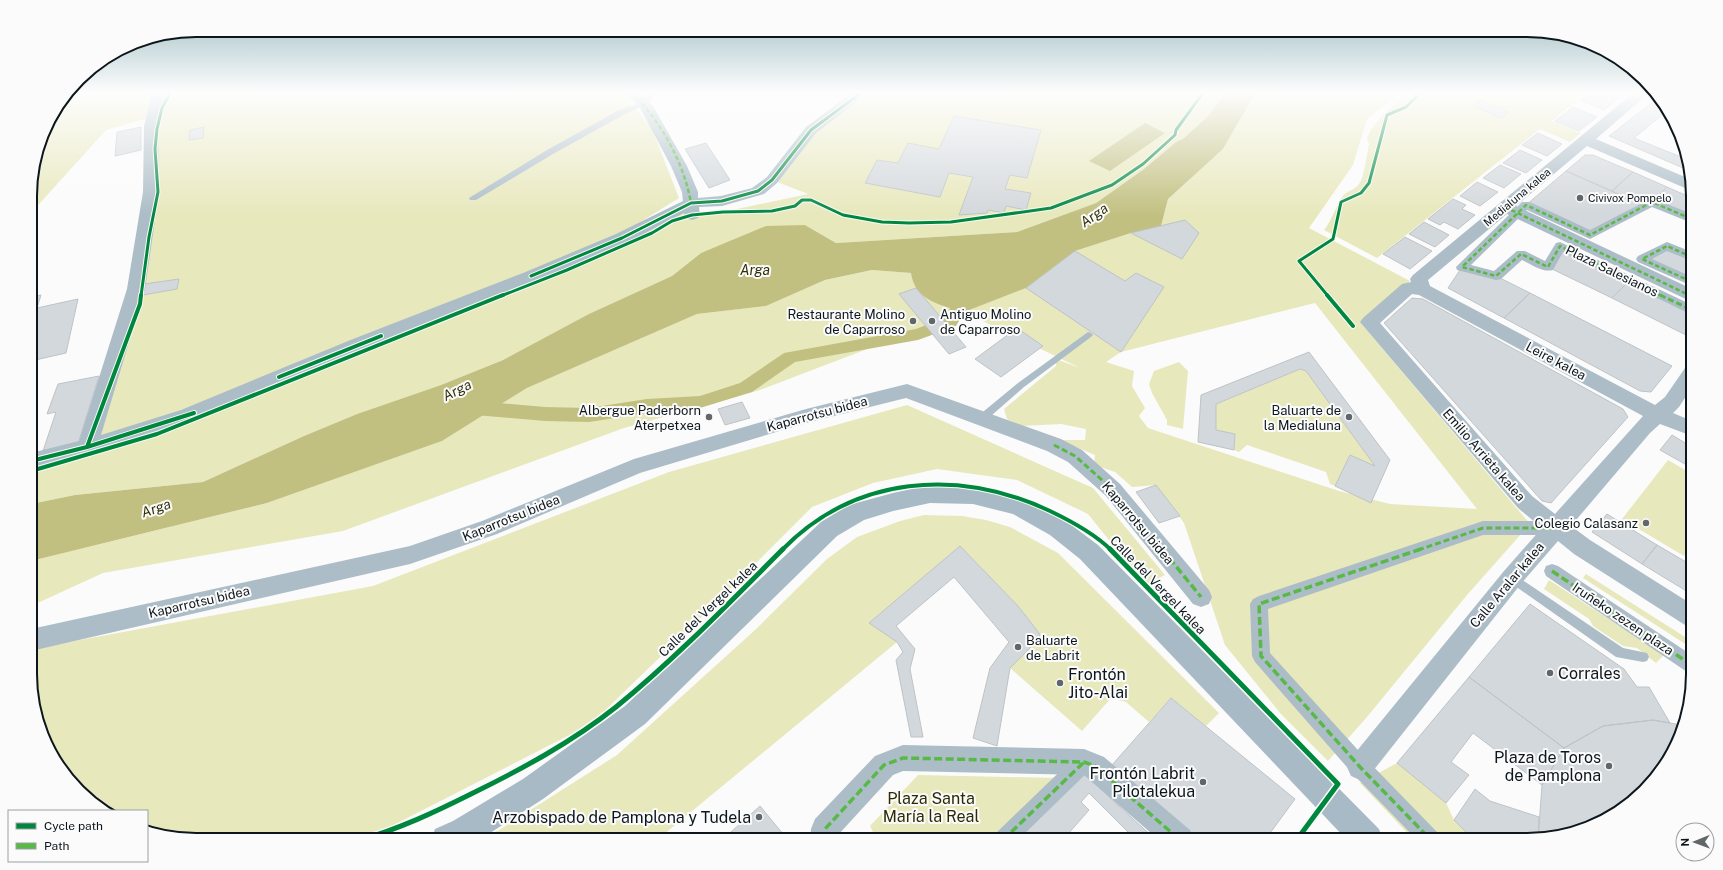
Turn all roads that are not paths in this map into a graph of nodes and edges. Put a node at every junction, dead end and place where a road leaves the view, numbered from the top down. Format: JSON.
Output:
{"nodes":[{"id":1,"x":151,"y":134,"type":"edge"},
{"id":2,"x":583,"y":134,"type":"edge"},
{"id":3,"x":662,"y":134,"type":"edge"},
{"id":4,"x":808,"y":134,"type":"edge"},
{"id":5,"x":1593,"y":134,"type":"edge"},
{"id":6,"x":1585,"y":140,"type":"junction"},
{"id":7,"x":1686,"y":183,"type":"edge"},
{"id":8,"x":474,"y":198,"type":"dead end"},
{"id":9,"x":691,"y":209,"type":"junction"},
{"id":10,"x":1511,"y":210,"type":"junction"},
{"id":11,"x":1686,"y":216,"type":"edge"},
{"id":12,"x":1686,"y":254,"type":"edge"},
{"id":13,"x":1686,"y":279,"type":"edge"},
{"id":14,"x":1422,"y":290,"type":"junction"},
{"id":15,"x":1686,"y":293,"type":"edge"},
{"id":16,"x":1686,"y":307,"type":"edge"},
{"id":17,"x":1088,"y":335,"type":"dead end"},
{"id":18,"x":1686,"y":382,"type":"edge"},
{"id":19,"x":1658,"y":414,"type":"junction"},
{"id":20,"x":981,"y":419,"type":"junction"},
{"id":21,"x":1686,"y":427,"type":"edge"},
{"id":22,"x":87,"y":447,"type":"junction"},
{"id":23,"x":37,"y":460,"type":"edge"},
{"id":24,"x":1556,"y":528,"type":"junction"},
{"id":25,"x":1552,"y":571,"type":"dead end"},
{"id":26,"x":1512,"y":578,"type":"junction"},
{"id":27,"x":1201,"y":597,"type":"dead end"},
{"id":28,"x":1681,"y":600,"type":"dead end"},
{"id":29,"x":1686,"y":603,"type":"edge"},
{"id":30,"x":1686,"y":614,"type":"edge"},
{"id":31,"x":37,"y":639,"type":"edge"},
{"id":32,"x":1642,"y":657,"type":"dead end"},
{"id":33,"x":1686,"y":661,"type":"edge"},
{"id":34,"x":1084,"y":762,"type":"junction"},
{"id":35,"x":1360,"y":767,"type":"junction"},
{"id":36,"x":462,"y":833,"type":"edge"},
{"id":37,"x":825,"y":833,"type":"edge"},
{"id":38,"x":1009,"y":833,"type":"edge"},
{"id":39,"x":1172,"y":833,"type":"edge"},
{"id":40,"x":1361,"y":833,"type":"edge"},
{"id":41,"x":1424,"y":833,"type":"edge"}],
"edges":[{"from":1,"to":22,"type":"street"},
{"from":2,"to":8,"type":"lane"},
{"from":3,"to":9,"type":"street"},
{"from":4,"to":9,"type":"street"},
{"from":5,"to":6,"type":"street","name":"Medialuna kalea"},
{"from":6,"to":7,"type":"street"},
{"from":6,"to":10,"type":"street","name":"Medialuna kalea"},
{"from":9,"to":22,"type":"street"},
{"from":10,"to":11,"type":"street","name":"Plaza Salesianos"},
{"from":10,"to":14,"type":"street","name":"Medialuna kalea"},
{"from":10,"to":15,"type":"street","name":"Plaza Salesianos"},
{"from":10,"to":16,"type":"street","name":"Plaza Salesianos"},
{"from":12,"to":13,"type":"street","name":"Plaza Salesianos"},
{"from":14,"to":19,"type":"street","name":"Leire kalea"},
{"from":14,"to":24,"type":"street","name":"Emilio Arrieta kalea"},
{"from":17,"to":20,"type":"lane"},
{"from":18,"to":19,"type":"street","name":"Calle Aralar kalea"},
{"from":19,"to":21,"type":"street","name":"Leire kalea"},
{"from":19,"to":24,"type":"street","name":"Calle Aralar kalea"},
{"from":20,"to":27,"type":"street","name":"Kaparrotsu bidea"},
{"from":20,"to":31,"type":"street","name":"Kaparrotsu bidea"},
{"from":22,"to":23,"type":"street"},
{"from":24,"to":26,"type":"street","name":"Calle Aralar kalea"},
{"from":24,"to":30,"type":"street","name":"Emilio Arrieta kalea"},
{"from":24,"to":35,"type":"street"},
{"from":25,"to":33,"type":"street","name":"Iruñeko zezen plaza"},
{"from":26,"to":32,"type":"lane"},
{"from":26,"to":35,"type":"street","name":"Calle Aralar kalea"},
{"from":28,"to":29,"type":"lane"},
{"from":34,"to":37,"type":"street"},
{"from":34,"to":38,"type":"street"},
{"from":34,"to":39,"type":"street"},
{"from":35,"to":41,"type":"street"},
{"from":36,"to":40,"type":"main road","name":"Calle del Vergel kalea"}]}
